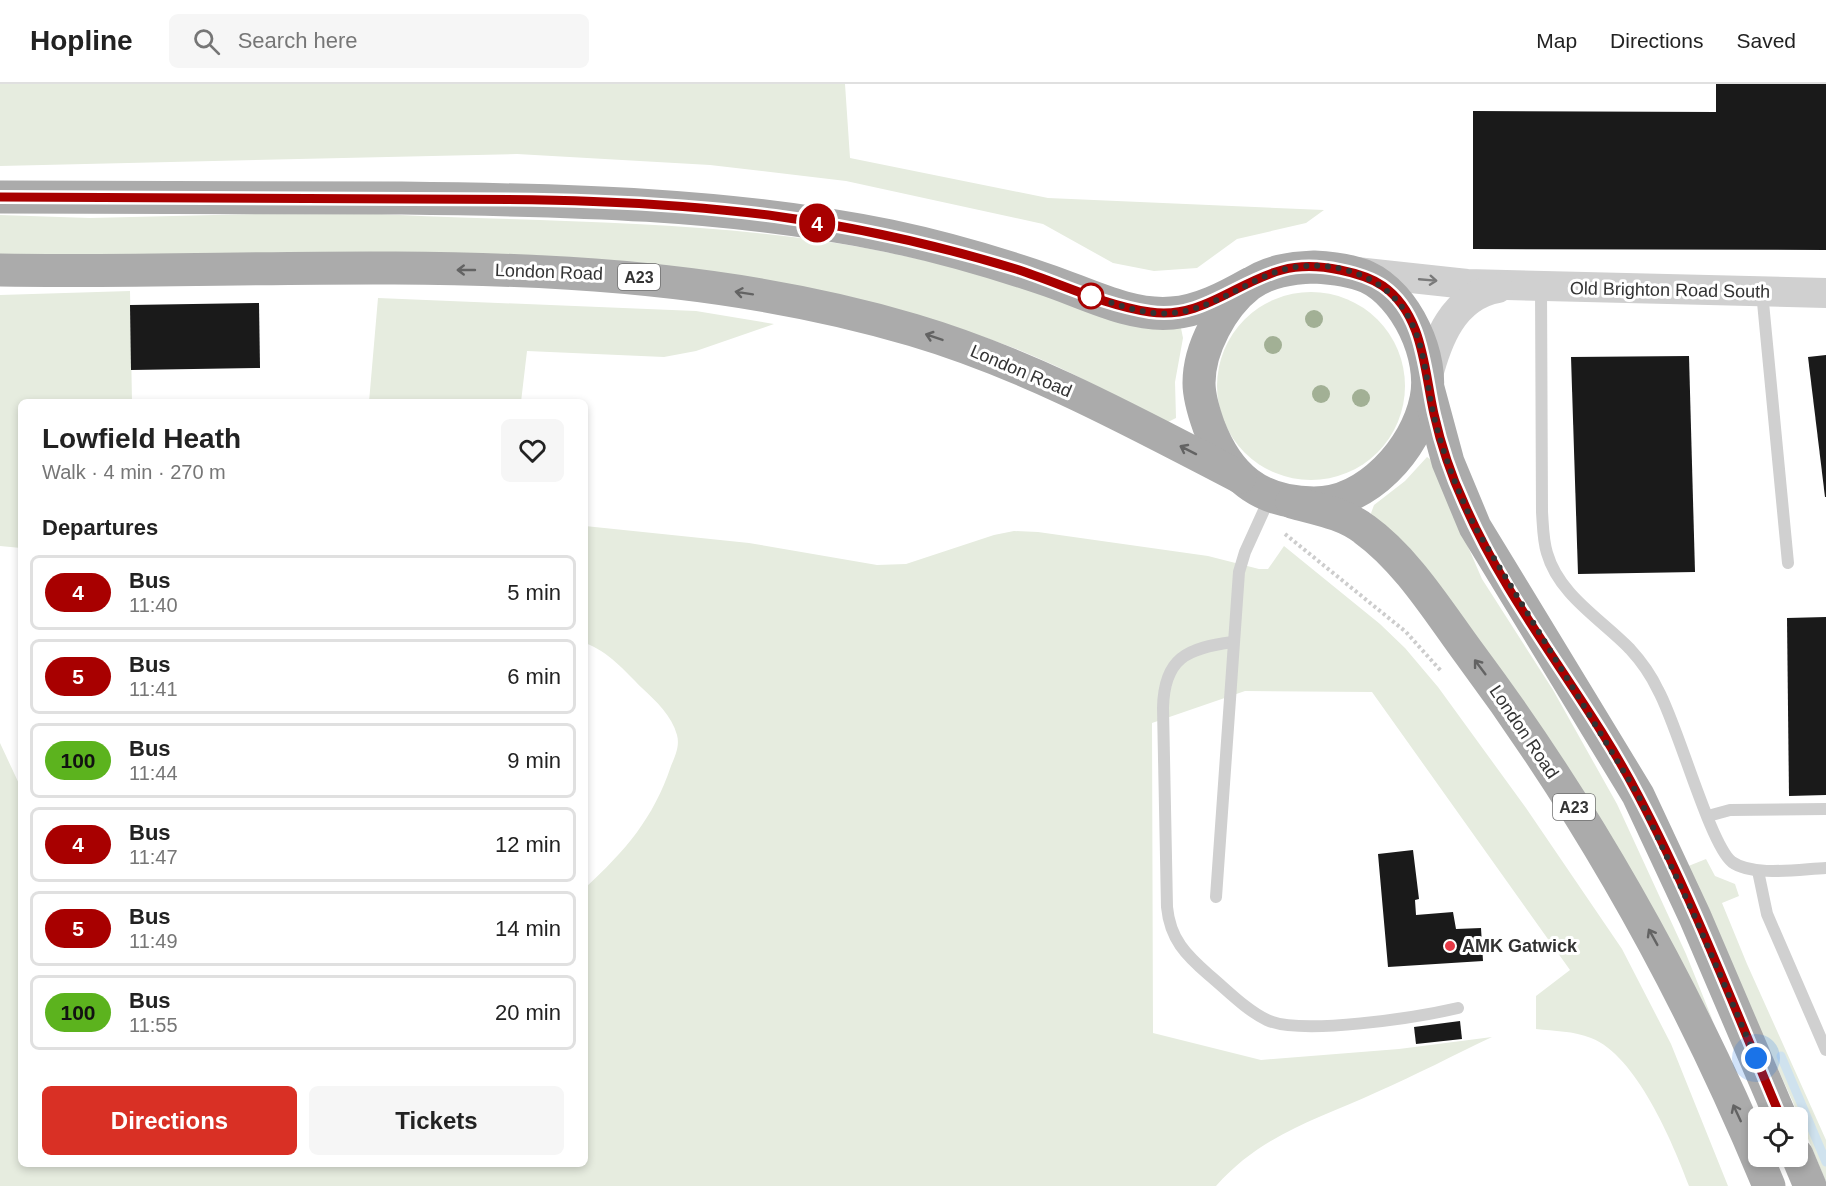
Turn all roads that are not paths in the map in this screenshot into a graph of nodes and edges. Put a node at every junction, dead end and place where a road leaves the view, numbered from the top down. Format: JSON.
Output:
{"nodes":[{"id":1,"x":0,"y":197,"type":"edge"},
{"id":2,"x":0,"y":270,"type":"edge"},
{"id":3,"x":1349,"y":272,"type":"junction"},
{"id":4,"x":1250,"y":284,"type":"junction"},
{"id":5,"x":1527,"y":286,"type":"junction"},
{"id":6,"x":1762,"y":292,"type":"junction"},
{"id":7,"x":1826,"y":293,"type":"edge"},
{"id":8,"x":1428,"y":383,"type":"junction"},
{"id":9,"x":1240,"y":477,"type":"junction"},
{"id":10,"x":1282,"y":499,"type":"junction"},
{"id":11,"x":1788,"y":563,"type":"dead end"},
{"id":12,"x":1233,"y":642,"type":"junction"},
{"id":13,"x":1826,"y":809,"type":"edge"},
{"id":14,"x":1708,"y":816,"type":"junction"},
{"id":15,"x":1826,"y":868,"type":"edge"},
{"id":16,"x":1758,"y":871,"type":"junction"},
{"id":17,"x":1216,"y":897,"type":"dead end"},
{"id":18,"x":1458,"y":1008,"type":"dead end"},
{"id":19,"x":1826,"y":1050,"type":"edge"},
{"id":20,"x":1776,"y":1107,"type":"edge"},
{"id":21,"x":1802,"y":1167,"type":"edge"},
{"id":22,"x":1769,"y":1186,"type":"edge"},
{"id":23,"x":1810,"y":1186,"type":"edge"}],
"edges":[{"from":1,"to":4,"type":"main road"},
{"from":9,"to":2,"type":"main road","name":"London Road","number":"A23","one_way":true},
{"from":3,"to":4,"type":"main road"},
{"from":3,"to":5,"type":"street","name":"Old Brighton Road South","one_way":true},
{"from":3,"to":8,"type":"main road"},
{"from":4,"to":9,"type":"main road"},
{"from":5,"to":6,"type":"street","name":"Old Brighton Road South"},
{"from":5,"to":8,"type":"street","name":"Old Brighton Road South"},
{"from":5,"to":14,"type":"lane"},
{"from":6,"to":7,"type":"street","name":"Old Brighton Road South"},
{"from":6,"to":11,"type":"lane"},
{"from":8,"to":10,"type":"main road"},
{"from":8,"to":20,"type":"main road"},
{"from":9,"to":10,"type":"main road","name":"London Road"},
{"from":10,"to":12,"type":"lane"},
{"from":22,"to":10,"type":"main road","name":"London Road","number":"A23","one_way":true},
{"from":12,"to":17,"type":"lane"},
{"from":12,"to":18,"type":"lane"},
{"from":13,"to":14,"type":"lane"},
{"from":14,"to":16,"type":"lane"},
{"from":15,"to":16,"type":"lane"},
{"from":16,"to":19,"type":"lane"},
{"from":21,"to":23,"type":"main road"}]}
